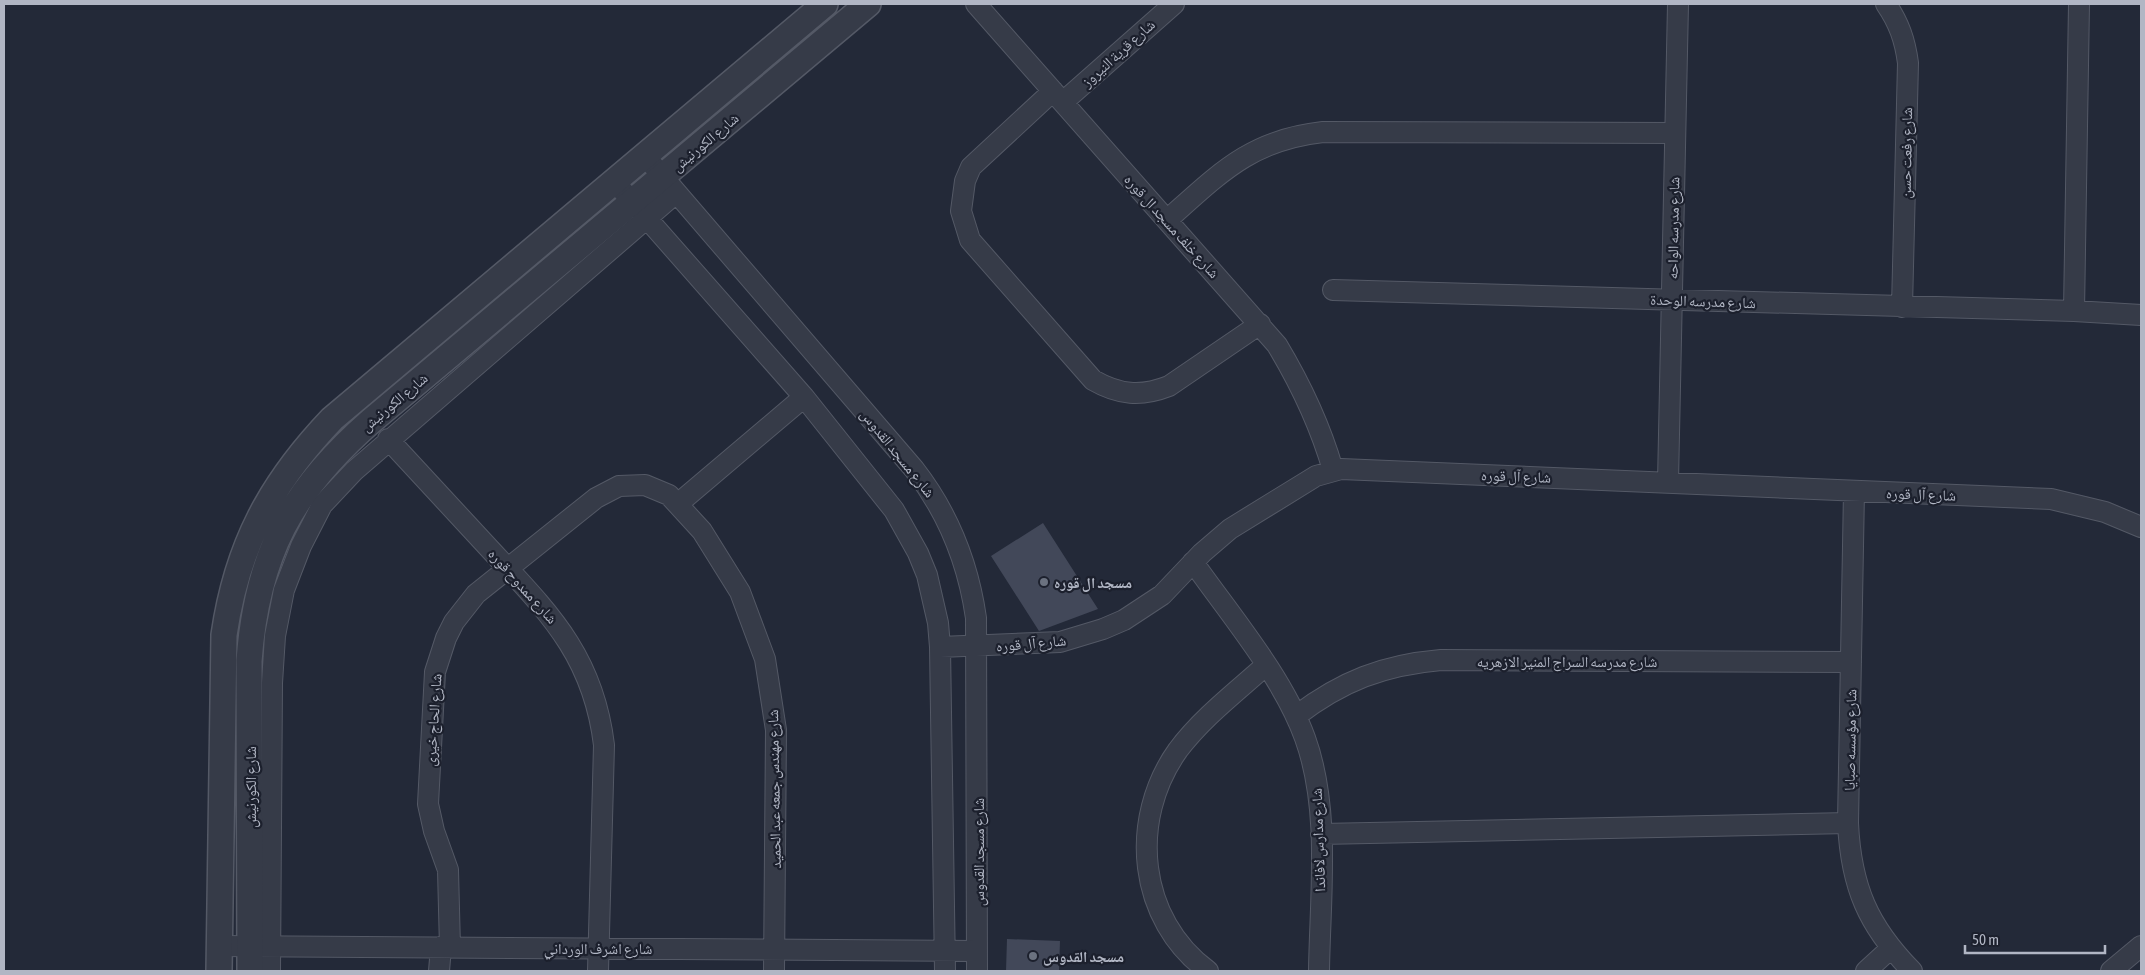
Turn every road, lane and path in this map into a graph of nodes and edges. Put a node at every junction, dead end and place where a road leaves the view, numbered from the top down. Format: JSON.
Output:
{"nodes":[{"id":1,"x":825,"y":4,"type":"edge"},
{"id":2,"x":868,"y":4,"type":"edge"},
{"id":3,"x":976,"y":4,"type":"edge"},
{"id":4,"x":1174,"y":4,"type":"edge"},
{"id":5,"x":1678,"y":4,"type":"edge"},
{"id":6,"x":1886,"y":4,"type":"edge"},
{"id":7,"x":2079,"y":4,"type":"edge"},
{"id":8,"x":1058,"y":97,"type":"junction"},
{"id":9,"x":1675,"y":133,"type":"junction"},
{"id":10,"x":645,"y":156,"type":"junction"},
{"id":11,"x":615,"y":182,"type":"junction"},
{"id":12,"x":670,"y":185,"type":"junction"},
{"id":13,"x":640,"y":210,"type":"junction"},
{"id":14,"x":1167,"y":220,"type":"junction"},
{"id":15,"x":1333,"y":290,"type":"dead end"},
{"id":16,"x":1672,"y":301,"type":"junction"},
{"id":17,"x":1902,"y":306,"type":"junction"},
{"id":18,"x":2074,"y":311,"type":"junction"},
{"id":19,"x":2141,"y":315,"type":"edge"},
{"id":20,"x":1260,"y":324,"type":"junction"},
{"id":21,"x":804,"y":396,"type":"junction"},
{"id":22,"x":388,"y":439,"type":"junction"},
{"id":23,"x":1333,"y":470,"type":"junction"},
{"id":24,"x":1668,"y":482,"type":"junction"},
{"id":25,"x":1854,"y":491,"type":"junction"},
{"id":26,"x":679,"y":503,"type":"junction"},
{"id":27,"x":2141,"y":527,"type":"edge"},
{"id":28,"x":1193,"y":562,"type":"junction"},
{"id":29,"x":508,"y":568,"type":"junction"},
{"id":30,"x":940,"y":647,"type":"junction"},
{"id":31,"x":976,"y":647,"type":"junction"},
{"id":32,"x":1851,"y":662,"type":"junction"},
{"id":33,"x":1265,"y":666,"type":"junction"},
{"id":34,"x":1296,"y":716,"type":"junction"},
{"id":35,"x":1848,"y":823,"type":"junction"},
{"id":36,"x":1321,"y":834,"type":"junction"},
{"id":37,"x":220,"y":946,"type":"junction"},
{"id":38,"x":260,"y":946,"type":"junction"},
{"id":39,"x":2141,"y":946,"type":"edge"},
{"id":40,"x":445,"y":947,"type":"junction"},
{"id":41,"x":598,"y":948,"type":"junction"},
{"id":42,"x":1890,"y":949,"type":"junction"},
{"id":43,"x":775,"y":950,"type":"junction"},
{"id":44,"x":946,"y":951,"type":"junction"},
{"id":45,"x":977,"y":951,"type":"junction"},
{"id":46,"x":219,"y":971,"type":"edge"},
{"id":47,"x":250,"y":971,"type":"edge"},
{"id":48,"x":270,"y":971,"type":"edge"},
{"id":49,"x":439,"y":971,"type":"edge"},
{"id":50,"x":598,"y":971,"type":"edge"},
{"id":51,"x":774,"y":971,"type":"edge"},
{"id":52,"x":945,"y":971,"type":"edge"},
{"id":53,"x":977,"y":971,"type":"edge"},
{"id":54,"x":1208,"y":971,"type":"edge"},
{"id":55,"x":1319,"y":971,"type":"edge"},
{"id":56,"x":1866,"y":971,"type":"edge"},
{"id":57,"x":1912,"y":971,"type":"edge"},
{"id":58,"x":2111,"y":971,"type":"edge"}],
"edges":[{"from":1,"to":10,"type":"street","name":"شارع الكورنيش"},
{"from":2,"to":12,"type":"street","name":"شارع الكورنيش"},
{"from":3,"to":8,"type":"street","name":"شارع خلف مسجد ال قوره"},
{"from":4,"to":8,"type":"street","name":"شارع قرية النيروز"},
{"from":5,"to":9,"type":"street","name":"شارع مدرسه الواحه"},
{"from":6,"to":17,"type":"street","name":"شارع رفعت حسن"},
{"from":7,"to":18,"type":"street"},
{"from":8,"to":14,"type":"street","name":"شارع خلف مسجد ال قوره"},
{"from":8,"to":20,"type":"street","name":"شارع قرية النيروز"},
{"from":9,"to":14,"type":"street"},
{"from":9,"to":16,"type":"street","name":"شارع مدرسه الواحه"},
{"from":10,"to":11,"type":"street","name":"شارع الكورنيش"},
{"from":10,"to":12,"type":"street","name":"شارع مسجد القدوس"},
{"from":11,"to":13,"type":"street"},
{"from":11,"to":37,"type":"street","name":"شارع الكورنيش"},
{"from":12,"to":13,"type":"street","name":"شارع الكورنيش"},
{"from":12,"to":31,"type":"street","name":"شارع مسجد القدوس"},
{"from":13,"to":21,"type":"street"},
{"from":13,"to":22,"type":"street"},
{"from":13,"to":38,"type":"street","name":"شارع الكورنيش"},
{"from":14,"to":20,"type":"street","name":"شارع خلف مسجد ال قوره"},
{"from":15,"to":16,"type":"street","name":"شارع مدرسه الوحدة"},
{"from":16,"to":17,"type":"street","name":"شارع مدرسه الوحدة"},
{"from":16,"to":24,"type":"street","name":"شارع مدرسه الواحه"},
{"from":17,"to":18,"type":"street","name":"شارع مدرسه الوحدة"},
{"from":18,"to":19,"type":"street","name":"شارع مدرسه الوحدة"},
{"from":20,"to":23,"type":"street","name":"شارع خلف مسجد ال قوره"},
{"from":21,"to":26,"type":"street"},
{"from":21,"to":30,"type":"street"},
{"from":22,"to":29,"type":"street","name":"شارع ممدوح قوره"},
{"from":22,"to":38,"type":"street"},
{"from":23,"to":24,"type":"street","name":"شارع آل قوره"},
{"from":23,"to":28,"type":"street","name":"شارع آل قوره"},
{"from":24,"to":25,"type":"street","name":"شارع آل قوره"},
{"from":25,"to":27,"type":"street","name":"شارع آل قوره"},
{"from":25,"to":32,"type":"street","name":"شارع مؤسسه صبايا"},
{"from":26,"to":29,"type":"street","name":"شارع الحاج خيرى"},
{"from":26,"to":43,"type":"street","name":"شارع مهندس جمعه عبد الحميد"},
{"from":28,"to":31,"type":"street","name":"شارع آل قوره"},
{"from":28,"to":33,"type":"street","name":"شارع مدارس لافاندا"},
{"from":29,"to":40,"type":"street","name":"شارع الحاج خيرى"},
{"from":29,"to":41,"type":"street","name":"شارع ممدوح قوره"},
{"from":30,"to":31,"type":"street","name":"شارع آل قوره"},
{"from":30,"to":44,"type":"street"},
{"from":31,"to":45,"type":"street","name":"شارع مسجد القدوس"},
{"from":32,"to":34,"type":"street","name":"شارع مدرسه السراج المنير الازهريه"},
{"from":32,"to":35,"type":"street","name":"شارع مؤسسه صبايا"},
{"from":33,"to":34,"type":"street","name":"شارع مدارس لافاندا"},
{"from":33,"to":54,"type":"street"},
{"from":34,"to":36,"type":"street","name":"شارع مدارس لافاندا"},
{"from":35,"to":36,"type":"street"},
{"from":35,"to":42,"type":"street","name":"شارع مؤسسه صبايا"},
{"from":36,"to":55,"type":"street","name":"شارع مدارس لافاندا"},
{"from":37,"to":38,"type":"street","name":"شارع اشرف الورداني"},
{"from":37,"to":46,"type":"street","name":"شارع الكورنيش"},
{"from":38,"to":40,"type":"street","name":"شارع اشرف الورداني"},
{"from":38,"to":47,"type":"street","name":"شارع الكورنيش"},
{"from":38,"to":48,"type":"street"},
{"from":39,"to":58,"type":"street"},
{"from":40,"to":41,"type":"street","name":"شارع اشرف الورداني"},
{"from":40,"to":49,"type":"street","name":"شارع الحاج خيرى"},
{"from":41,"to":43,"type":"street","name":"شارع اشرف الورداني"},
{"from":41,"to":50,"type":"street","name":"شارع ممدوح قوره"},
{"from":42,"to":56,"type":"street"},
{"from":42,"to":57,"type":"street","name":"شارع مؤسسه صبايا"},
{"from":43,"to":44,"type":"street","name":"شارع اشرف الورداني"},
{"from":43,"to":51,"type":"street","name":"شارع مهندس جمعه عبد الحميد"},
{"from":44,"to":45,"type":"street","name":"شارع اشرف الورداني"},
{"from":44,"to":52,"type":"street"},
{"from":45,"to":53,"type":"street","name":"شارع مسجد القدوس"}]}
